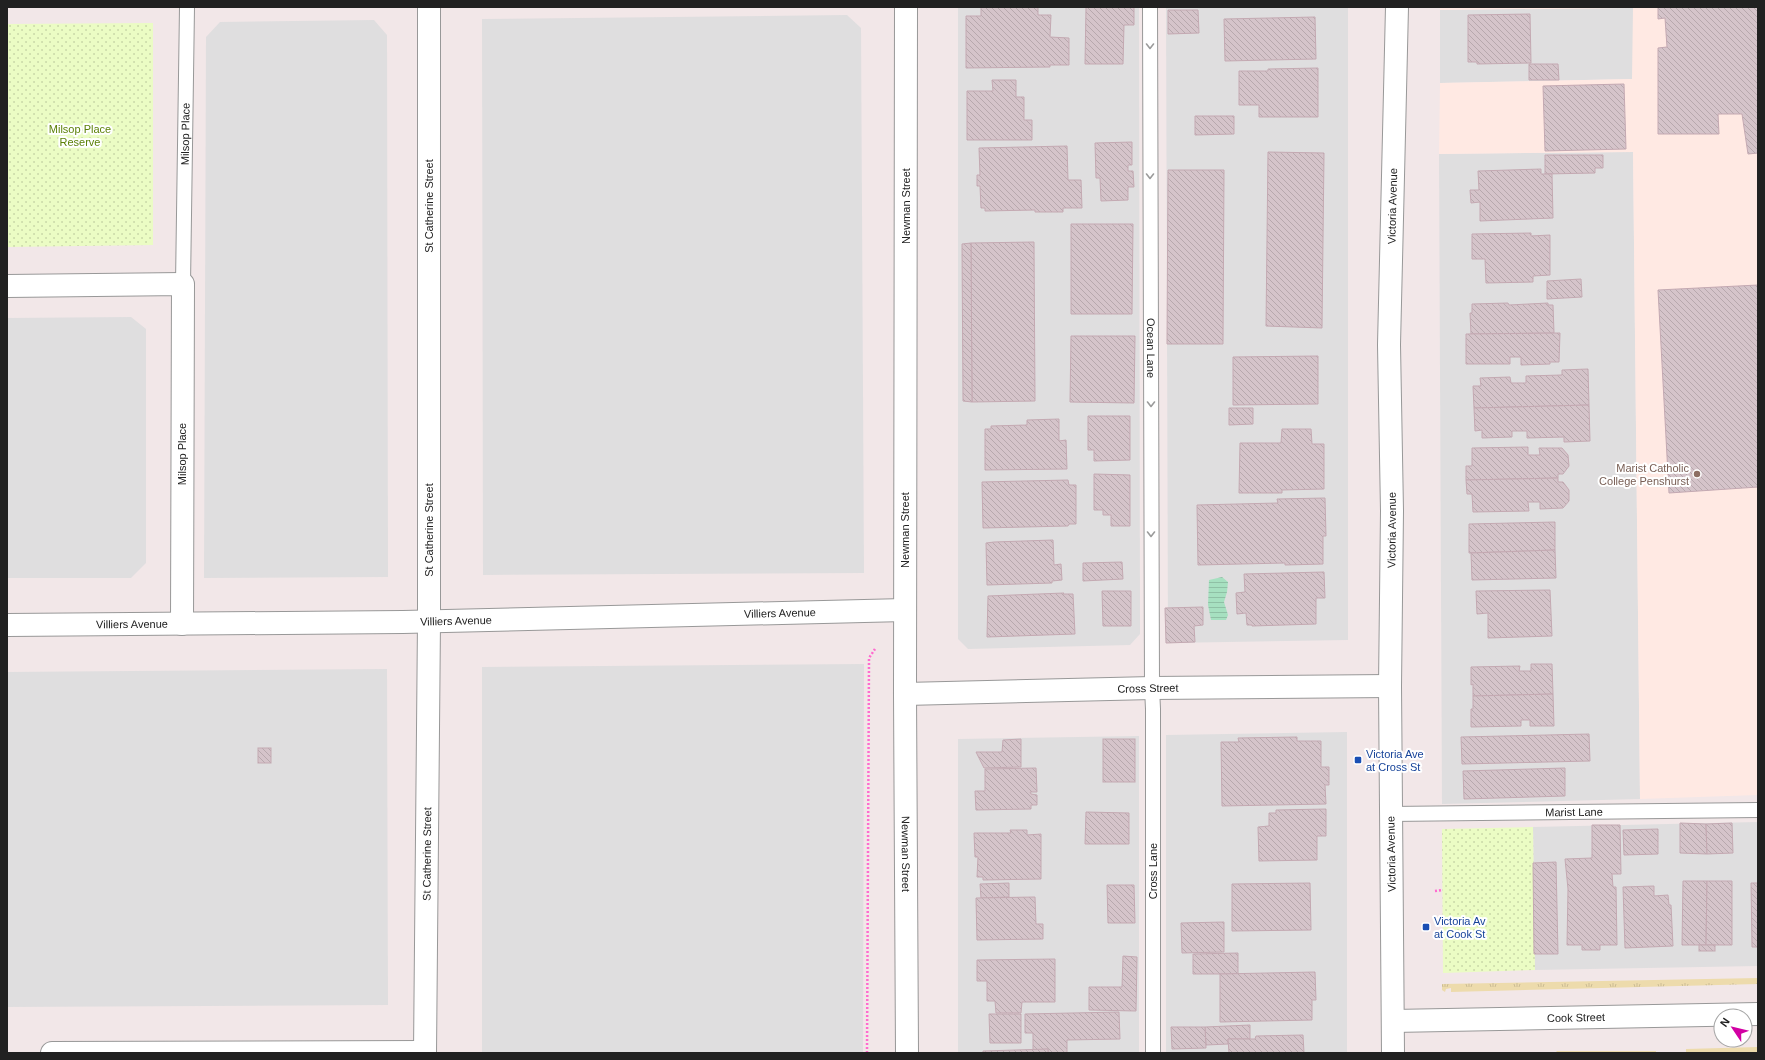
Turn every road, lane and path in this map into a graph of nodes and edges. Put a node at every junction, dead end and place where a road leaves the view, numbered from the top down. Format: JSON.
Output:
{"nodes":[{"id":1,"x":187,"y":7,"type":"edge"},
{"id":2,"x":429,"y":7,"type":"edge"},
{"id":3,"x":906,"y":7,"type":"edge"},
{"id":4,"x":1150,"y":7,"type":"edge"},
{"id":5,"x":1397,"y":7,"type":"edge"},
{"id":6,"x":183,"y":284,"type":"junction"},
{"id":7,"x":7,"y":286,"type":"edge"},
{"id":8,"x":905,"y":610,"type":"junction"},
{"id":9,"x":429,"y":621,"type":"junction"},
{"id":10,"x":182,"y":624,"type":"junction"},
{"id":11,"x":7,"y":625,"type":"edge"},
{"id":12,"x":875,"y":649,"type":"dead end"},
{"id":13,"x":1390,"y":686,"type":"junction"},
{"id":14,"x":1152,"y":688,"type":"junction"},
{"id":15,"x":905,"y":694,"type":"junction"},
{"id":16,"x":1758,"y":810,"type":"edge"},
{"id":17,"x":1390,"y":814,"type":"junction"},
{"id":18,"x":1442,"y":890,"type":"dead end"},
{"id":19,"x":1435,"y":891,"type":"dead end"},
{"id":20,"x":1758,"y":1014,"type":"edge"},
{"id":21,"x":1393,"y":1020,"type":"junction"},
{"id":22,"x":425,"y":1052,"type":"edge"},
{"id":23,"x":52,"y":1053,"type":"edge"},
{"id":24,"x":152,"y":1053,"type":"edge"},
{"id":25,"x":868,"y":1053,"type":"edge"},
{"id":26,"x":907,"y":1053,"type":"edge"},
{"id":27,"x":1152,"y":1053,"type":"edge"},
{"id":28,"x":1393,"y":1053,"type":"edge"}],
"edges":[{"from":1,"to":6,"type":"lane","name":"Milsop Place"},
{"from":2,"to":9,"type":"street","name":"St Catherine Street"},
{"from":3,"to":8,"type":"street","name":"Newman Street"},
{"from":4,"to":14,"type":"lane","name":"Ocean Lane","one_way":true},
{"from":5,"to":13,"type":"street","name":"Victoria Avenue"},
{"from":6,"to":7,"type":"street"},
{"from":6,"to":10,"type":"street","name":"Milsop Place"},
{"from":8,"to":9,"type":"street","name":"Villiers Avenue"},
{"from":8,"to":15,"type":"street","name":"Newman Street"},
{"from":9,"to":10,"type":"street","name":"Villiers Avenue"},
{"from":9,"to":22,"type":"street","name":"St Catherine Street"},
{"from":10,"to":11,"type":"street","name":"Villiers Avenue"},
{"from":12,"to":25,"type":"path"},
{"from":13,"to":14,"type":"street","name":"Cross Street"},
{"from":13,"to":17,"type":"street","name":"Victoria Avenue"},
{"from":14,"to":15,"type":"street","name":"Cross Street"},
{"from":14,"to":27,"type":"lane","name":"Cross Lane"},
{"from":15,"to":26,"type":"street","name":"Newman Street"},
{"from":16,"to":17,"type":"lane","name":"Marist Lane"},
{"from":17,"to":21,"type":"street","name":"Victoria Avenue"},
{"from":18,"to":19,"type":"path"},
{"from":20,"to":21,"type":"street","name":"Cook Street"},
{"from":21,"to":28,"type":"street","name":"Victoria Avenue"},
{"from":22,"to":24,"type":"street"},
{"from":23,"to":24,"type":"street"}]}
